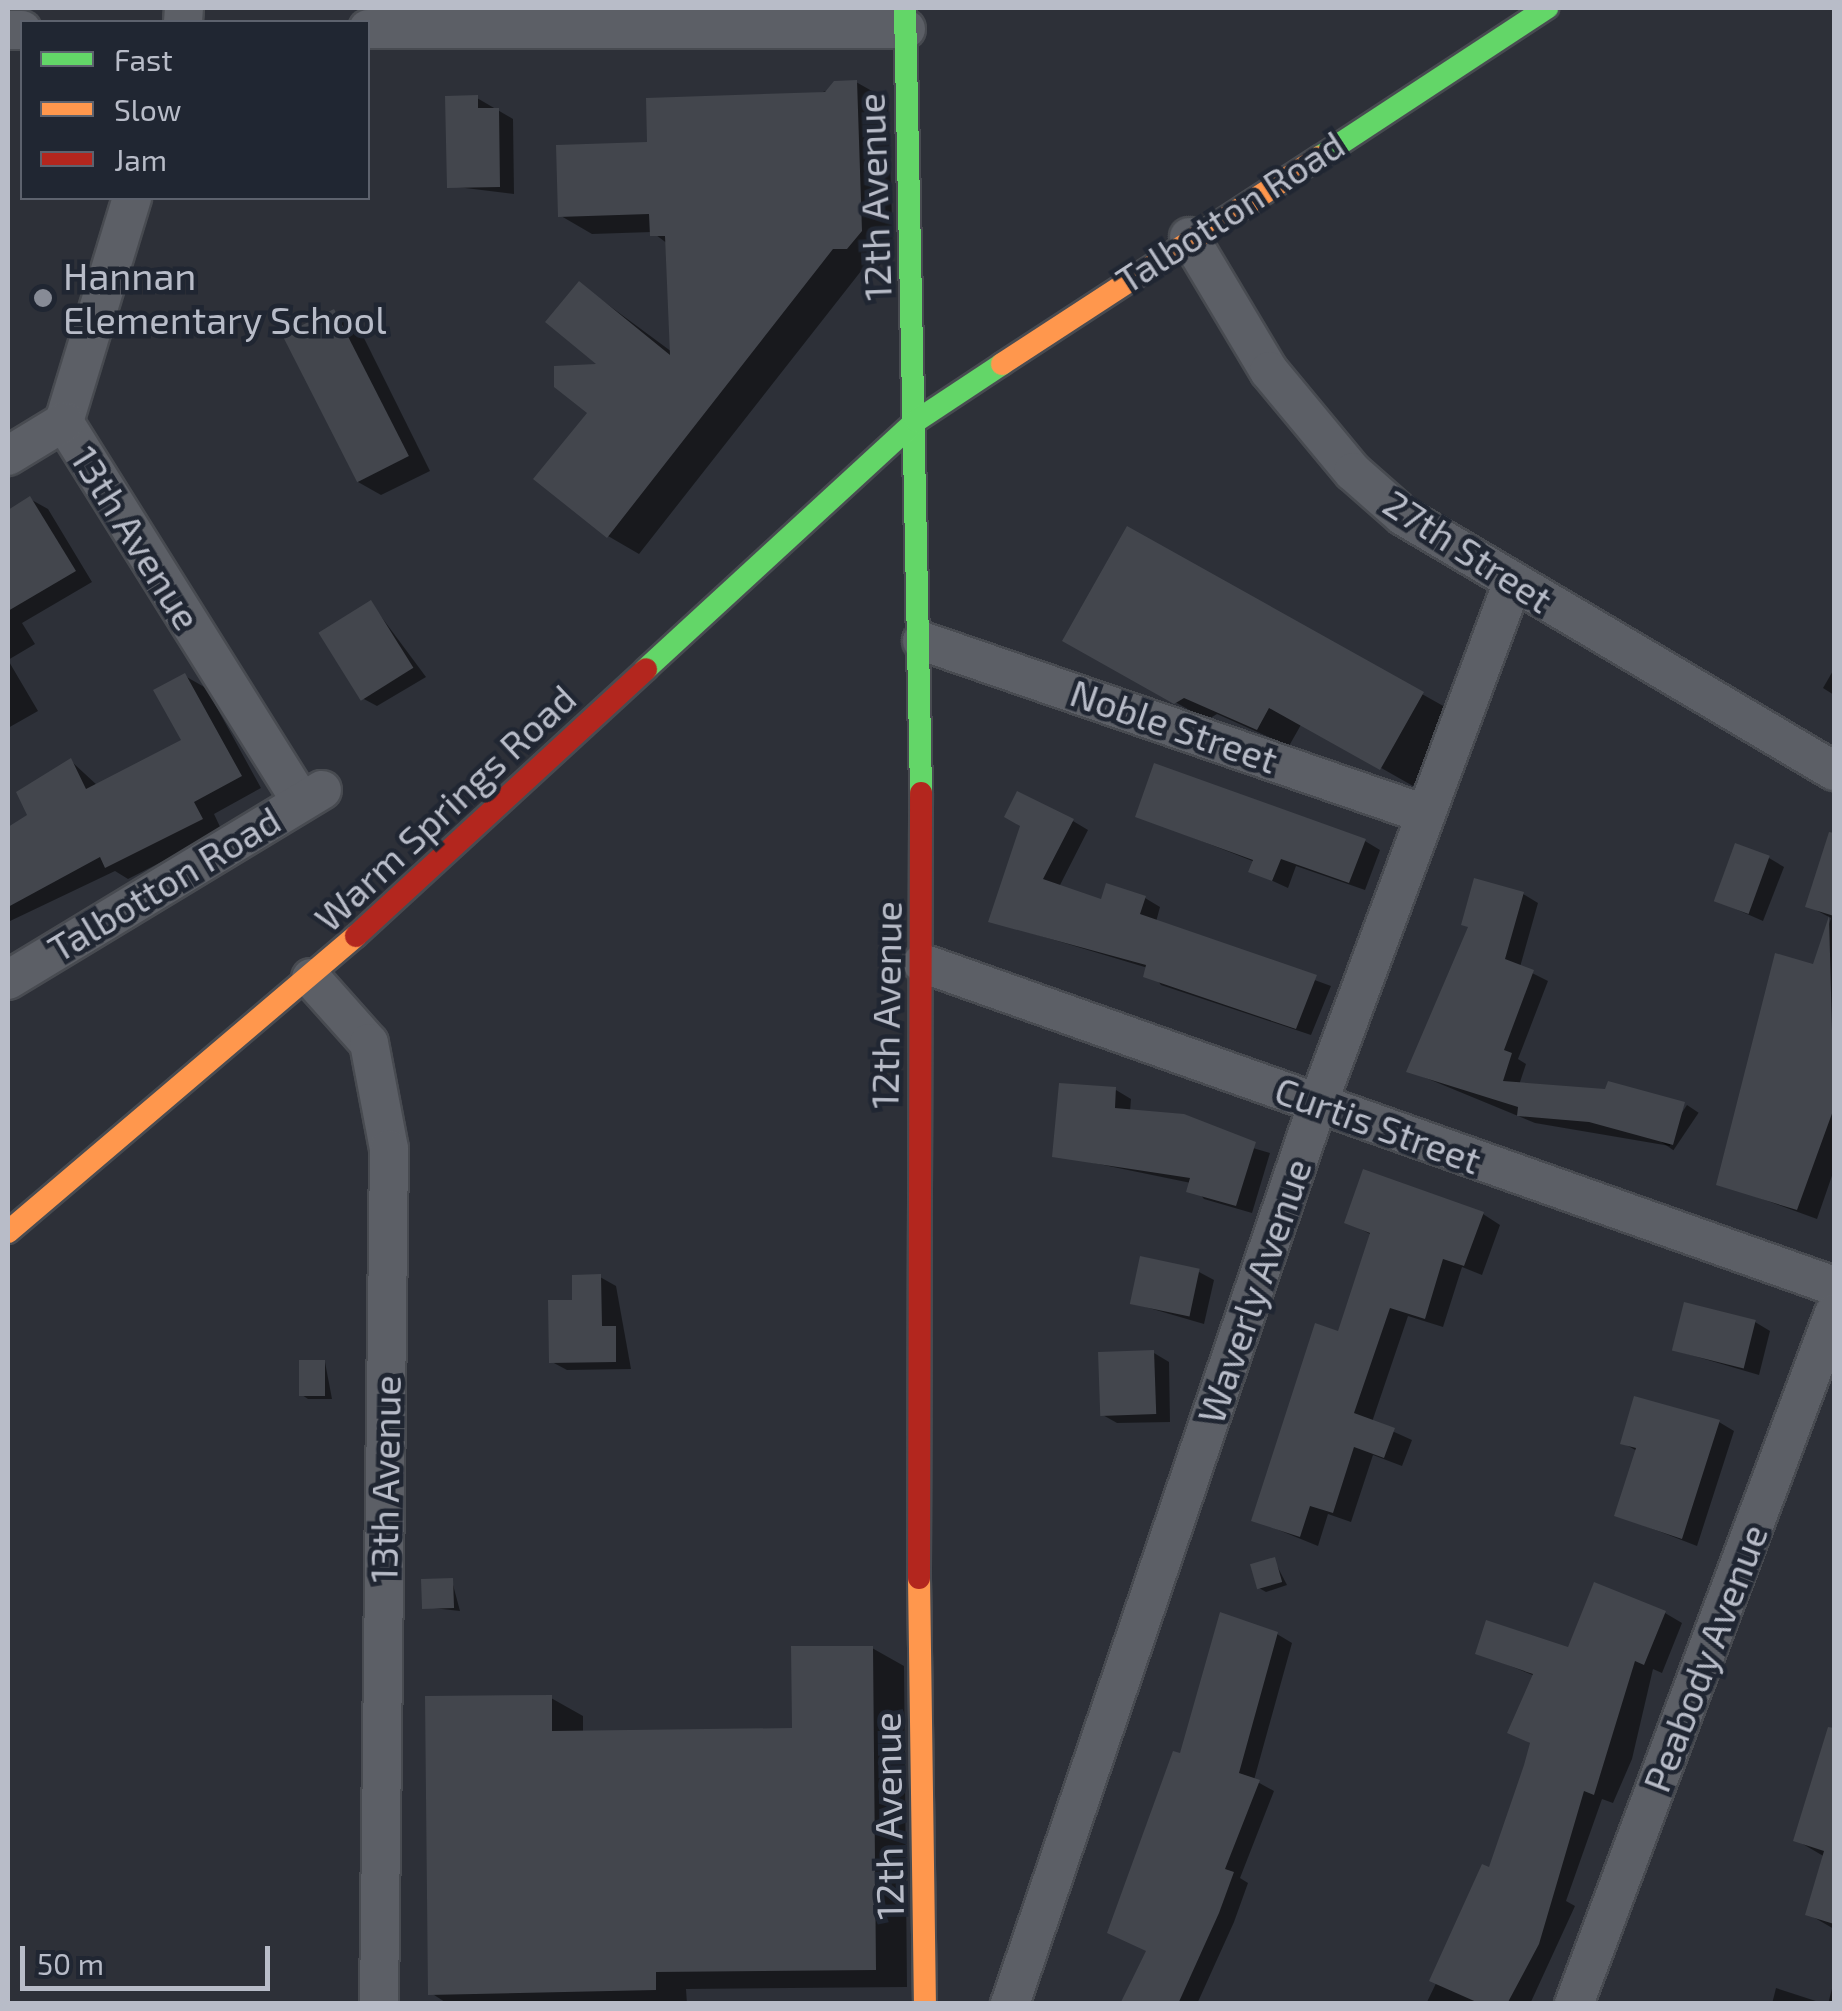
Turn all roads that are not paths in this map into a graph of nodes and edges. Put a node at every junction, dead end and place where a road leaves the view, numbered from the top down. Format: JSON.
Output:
{"nodes":[{"id":1,"x":1547,"y":8,"type":"edge"},
{"id":2,"x":906,"y":18,"type":"edge"},
{"id":3,"x":370,"y":28,"type":"edge"},
{"id":4,"x":131,"y":200,"type":"edge"},
{"id":5,"x":1189,"y":236,"type":"junction"},
{"id":6,"x":916,"y":421,"type":"junction"},
{"id":7,"x":64,"y":422,"type":"junction"},
{"id":8,"x":8,"y":456,"type":"edge"},
{"id":9,"x":1512,"y":584,"type":"junction"},
{"id":10,"x":922,"y":641,"type":"junction"},
{"id":11,"x":1834,"y":771,"type":"edge"},
{"id":12,"x":311,"y":796,"type":"joint"},
{"id":13,"x":1425,"y":814,"type":"junction"},
{"id":14,"x":922,"y":963,"type":"junction"},
{"id":15,"x":311,"y":978,"type":"junction"},
{"id":16,"x":8,"y":980,"type":"edge"},
{"id":17,"x":1318,"y":1104,"type":"junction"},
{"id":18,"x":8,"y":1232,"type":"edge"},
{"id":19,"x":1834,"y":1286,"type":"edge"},
{"id":20,"x":1834,"y":1313,"type":"edge"},
{"id":21,"x":379,"y":2004,"type":"edge"},
{"id":22,"x":925,"y":2004,"type":"edge"},
{"id":23,"x":1010,"y":2004,"type":"edge"},
{"id":24,"x":1574,"y":2004,"type":"edge"}],
"edges":[{"from":1,"to":5,"type":"main road","name":"Talbotton Road"},
{"from":2,"to":3,"type":"street"},
{"from":2,"to":6,"type":"main road","name":"12th Avenue"},
{"from":4,"to":7,"type":"street","name":"13th Avenue"},
{"from":5,"to":6,"type":"main road","name":"Talbotton Road"},
{"from":5,"to":9,"type":"street","name":"27th Street"},
{"from":6,"to":10,"type":"main road","name":"12th Avenue"},
{"from":6,"to":15,"type":"main road","name":"Warm Springs Road"},
{"from":7,"to":8,"type":"street"},
{"from":7,"to":12,"type":"street","name":"13th Avenue"},
{"from":9,"to":11,"type":"street","name":"27th Street"},
{"from":9,"to":13,"type":"street","name":"Waverly Avenue"},
{"from":10,"to":13,"type":"street","name":"Noble Street"},
{"from":10,"to":14,"type":"main road","name":"12th Avenue"},
{"from":12,"to":16,"type":"street","name":"Talbotton Road"},
{"from":13,"to":17,"type":"street","name":"Waverly Avenue"},
{"from":14,"to":17,"type":"street","name":"Curtis Street"},
{"from":14,"to":22,"type":"main road","name":"12th Avenue"},
{"from":15,"to":18,"type":"main road","name":"Warm Springs Road"},
{"from":15,"to":21,"type":"street","name":"13th Avenue"},
{"from":17,"to":19,"type":"street","name":"Curtis Street"},
{"from":17,"to":23,"type":"street","name":"Waverly Avenue"},
{"from":20,"to":24,"type":"street","name":"Peabody Avenue"}]}
